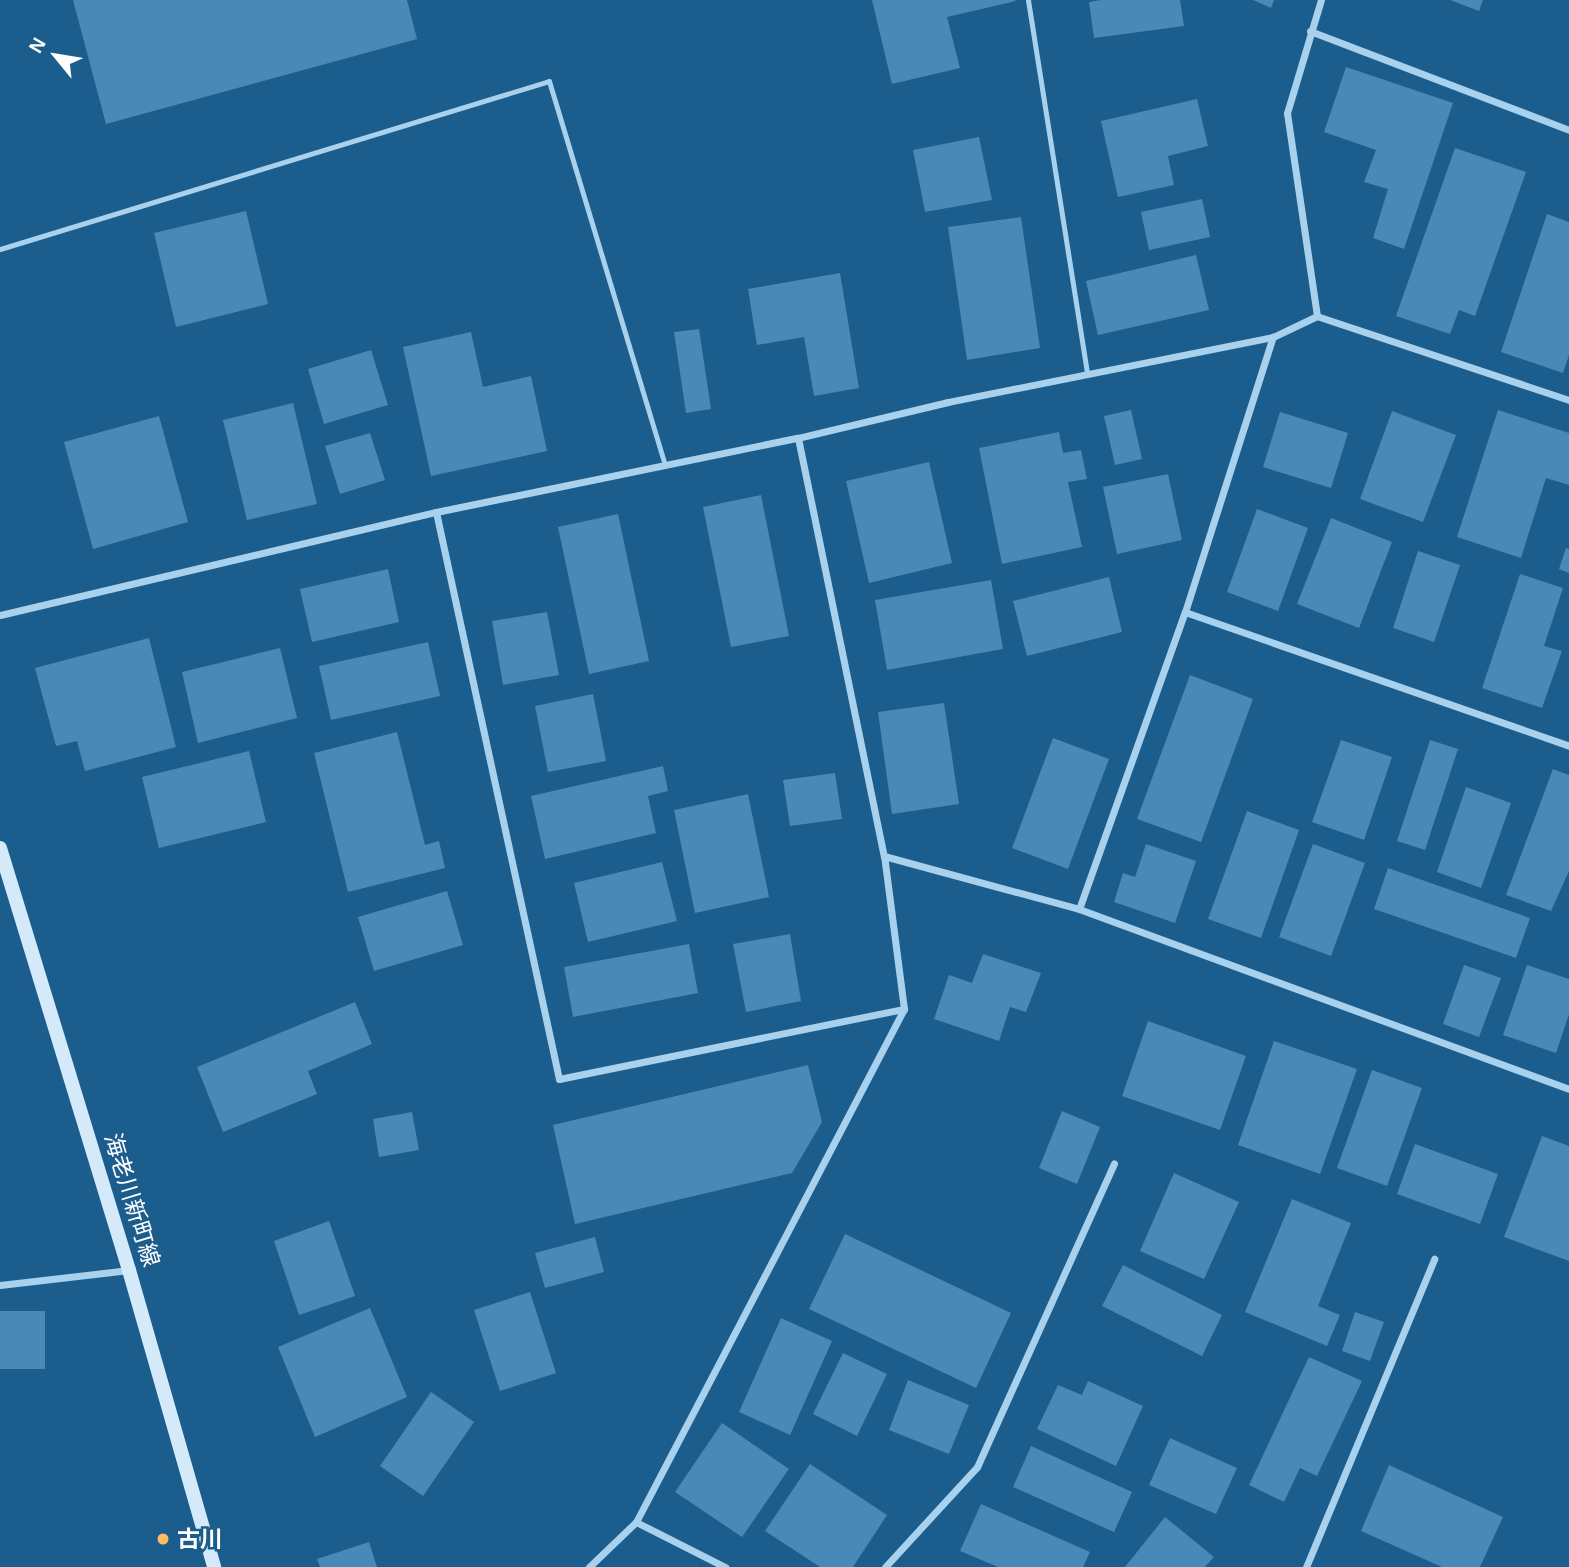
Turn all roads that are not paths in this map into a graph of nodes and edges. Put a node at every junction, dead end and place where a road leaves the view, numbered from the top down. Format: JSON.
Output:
{"nodes":[{"id":1,"x":1028,"y":0,"type":"edge"},
{"id":2,"x":1321,"y":0,"type":"edge"},
{"id":3,"x":1310,"y":31,"type":"junction"},
{"id":4,"x":1569,"y":130,"type":"edge"},
{"id":5,"x":0,"y":249,"type":"edge"},
{"id":6,"x":1317,"y":316,"type":"junction"},
{"id":7,"x":1273,"y":337,"type":"junction"},
{"id":8,"x":1087,"y":374,"type":"junction"},
{"id":9,"x":1569,"y":400,"type":"edge"},
{"id":10,"x":798,"y":438,"type":"junction"},
{"id":11,"x":665,"y":465,"type":"junction"},
{"id":12,"x":436,"y":512,"type":"junction"},
{"id":13,"x":1185,"y":612,"type":"junction"},
{"id":14,"x":0,"y":615,"type":"edge"},
{"id":15,"x":1569,"y":746,"type":"edge"},
{"id":16,"x":0,"y":848,"type":"edge"},
{"id":17,"x":884,"y":856,"type":"junction"},
{"id":18,"x":1079,"y":909,"type":"junction"},
{"id":19,"x":904,"y":1009,"type":"junction"},
{"id":20,"x":1569,"y":1089,"type":"edge"},
{"id":21,"x":1114,"y":1164,"type":"dead end"},
{"id":22,"x":1434,"y":1259,"type":"dead end"},
{"id":23,"x":130,"y":1270,"type":"junction"},
{"id":24,"x":0,"y":1285,"type":"edge"},
{"id":25,"x":636,"y":1522,"type":"junction"},
{"id":26,"x":214,"y":1567,"type":"edge"},
{"id":27,"x":589,"y":1567,"type":"edge"},
{"id":28,"x":725,"y":1567,"type":"edge"},
{"id":29,"x":885,"y":1567,"type":"edge"},
{"id":30,"x":1306,"y":1567,"type":"edge"}],
"edges":[{"from":1,"to":8,"type":"lane"},
{"from":2,"to":3,"type":"street"},
{"from":3,"to":4,"type":"street"},
{"from":3,"to":6,"type":"street"},
{"from":5,"to":11,"type":"lane"},
{"from":6,"to":7,"type":"street"},
{"from":6,"to":9,"type":"street"},
{"from":7,"to":8,"type":"street"},
{"from":7,"to":13,"type":"street"},
{"from":8,"to":10,"type":"street"},
{"from":10,"to":11,"type":"street"},
{"from":10,"to":17,"type":"street"},
{"from":11,"to":12,"type":"street"},
{"from":12,"to":14,"type":"street"},
{"from":12,"to":19,"type":"street"},
{"from":13,"to":15,"type":"street"},
{"from":13,"to":18,"type":"street"},
{"from":16,"to":23,"type":"main road","name":"海老川新町線"},
{"from":17,"to":18,"type":"street"},
{"from":17,"to":19,"type":"street"},
{"from":18,"to":20,"type":"street"},
{"from":19,"to":25,"type":"street"},
{"from":21,"to":29,"type":"street"},
{"from":22,"to":30,"type":"street"},
{"from":23,"to":24,"type":"street"},
{"from":23,"to":26,"type":"main road","name":"海老川新町線"},
{"from":25,"to":27,"type":"street"},
{"from":25,"to":28,"type":"street"}]}
